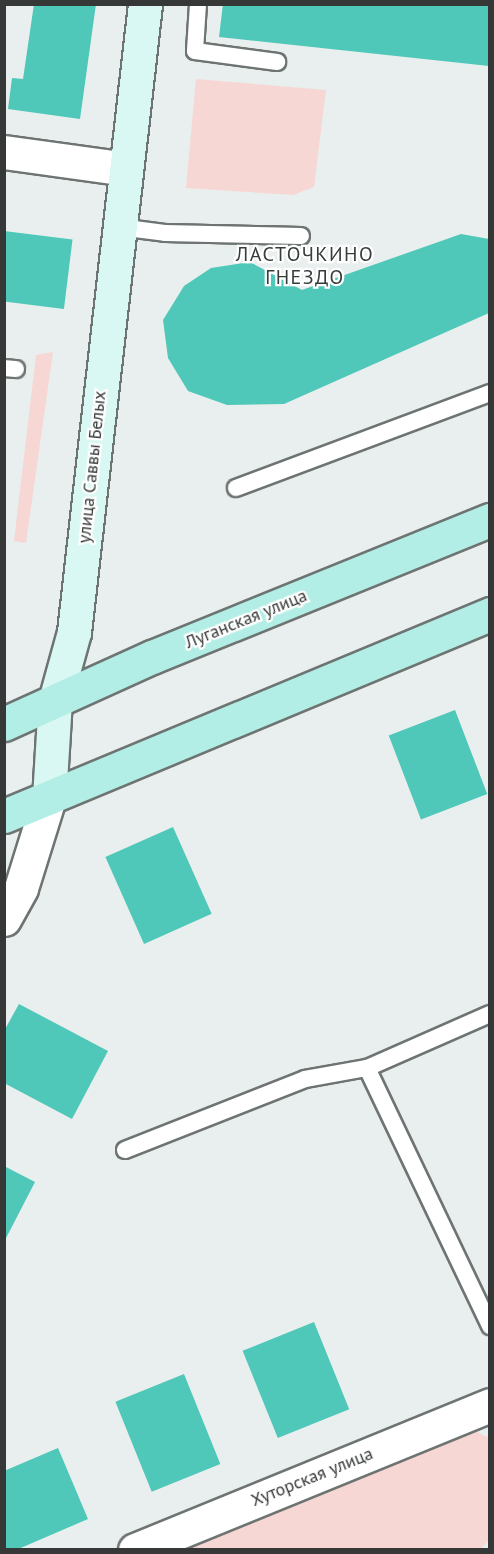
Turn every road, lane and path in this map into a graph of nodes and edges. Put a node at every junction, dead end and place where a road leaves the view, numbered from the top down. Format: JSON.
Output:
{"nodes":[{"id":1,"x":145,"y":4,"type":"edge"},
{"id":2,"x":198,"y":4,"type":"edge"},
{"id":3,"x":278,"y":62,"type":"dead end"},
{"id":4,"x":4,"y":152,"type":"edge"},
{"id":5,"x":126,"y":169,"type":"junction"},
{"id":6,"x":119,"y":227,"type":"junction"},
{"id":7,"x":301,"y":236,"type":"dead end"},
{"id":8,"x":489,"y":393,"type":"edge"},
{"id":9,"x":236,"y":489,"type":"dead end"},
{"id":10,"x":489,"y":520,"type":"edge"},
{"id":11,"x":489,"y":614,"type":"edge"},
{"id":12,"x":55,"y":701,"type":"junction"},
{"id":13,"x":4,"y":724,"type":"edge"},
{"id":14,"x":49,"y":798,"type":"junction"},
{"id":15,"x":4,"y":816,"type":"edge"},
{"id":16,"x":4,"y":920,"type":"edge"},
{"id":17,"x":489,"y":1014,"type":"edge"},
{"id":18,"x":368,"y":1068,"type":"junction"},
{"id":19,"x":124,"y":1150,"type":"dead end"},
{"id":20,"x":489,"y":1326,"type":"edge"},
{"id":21,"x":489,"y":1405,"type":"edge"},
{"id":22,"x":135,"y":1550,"type":"edge"}],
"edges":[{"from":1,"to":5,"type":"street","name":"улица Саввы Белых"},
{"from":2,"to":3,"type":"lane"},
{"from":4,"to":5,"type":"street"},
{"from":5,"to":6,"type":"street","name":"улица Саввы Белых"},
{"from":6,"to":7,"type":"lane"},
{"from":6,"to":12,"type":"street","name":"улица Саввы Белых"},
{"from":8,"to":9,"type":"lane"},
{"from":10,"to":12,"type":"main road","name":"Луганская улица"},
{"from":11,"to":14,"type":"main road"},
{"from":12,"to":13,"type":"main road","name":"Луганская улица"},
{"from":12,"to":14,"type":"street","name":"улица Саввы Белых"},
{"from":14,"to":15,"type":"main road"},
{"from":14,"to":16,"type":"street","name":"улица Саввы Белых"},
{"from":17,"to":18,"type":"lane"},
{"from":18,"to":19,"type":"lane"},
{"from":18,"to":20,"type":"lane"},
{"from":21,"to":22,"type":"street","name":"Хуторская улица"}]}
